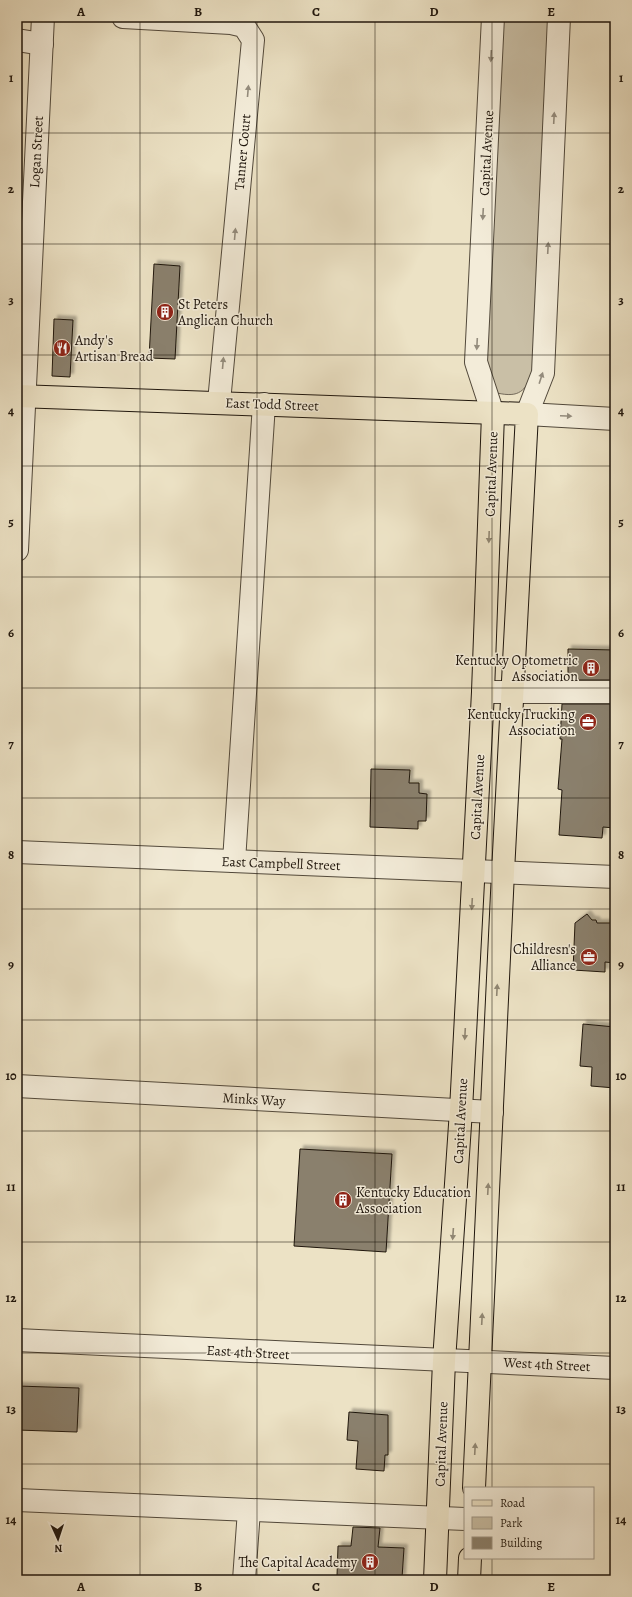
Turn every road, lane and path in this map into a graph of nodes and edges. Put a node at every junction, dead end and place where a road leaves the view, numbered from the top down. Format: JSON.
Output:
{"nodes":[{"id":1,"x":43,"y":17,"type":"edge"},
{"id":2,"x":123,"y":17,"type":"edge"},
{"id":3,"x":493,"y":17,"type":"edge"},
{"id":4,"x":559,"y":17,"type":"edge"},
{"id":5,"x":17,"y":40,"type":"edge"},
{"id":6,"x":42,"y":44,"type":"junction"},
{"id":7,"x":21,"y":396,"type":"edge"},
{"id":8,"x":219,"y":402,"type":"junction"},
{"id":9,"x":264,"y":404,"type":"junction"},
{"id":10,"x":493,"y":414,"type":"junction"},
{"id":11,"x":527,"y":414,"type":"junction"},
{"id":12,"x":615,"y":418,"type":"edge"},
{"id":13,"x":17,"y":550,"type":"edge"},
{"id":14,"x":483,"y":692,"type":"junction"},
{"id":15,"x":512,"y":692,"type":"junction"},
{"id":16,"x":615,"y":692,"type":"edge"},
{"id":17,"x":17,"y":852,"type":"edge"},
{"id":18,"x":234,"y":861,"type":"junction"},
{"id":19,"x":473,"y":870,"type":"junction"},
{"id":20,"x":503,"y":872,"type":"junction"},
{"id":21,"x":615,"y":877,"type":"edge"},
{"id":22,"x":17,"y":1086,"type":"edge"},
{"id":23,"x":461,"y":1110,"type":"junction"},
{"id":24,"x":492,"y":1112,"type":"junction"},
{"id":25,"x":17,"y":1340,"type":"edge"},
{"id":26,"x":444,"y":1361,"type":"junction"},
{"id":27,"x":480,"y":1361,"type":"junction"},
{"id":28,"x":615,"y":1368,"type":"edge"},
{"id":29,"x":474,"y":1487,"type":"edge"},
{"id":30,"x":17,"y":1500,"type":"edge"},
{"id":31,"x":249,"y":1510,"type":"junction"},
{"id":32,"x":438,"y":1517,"type":"junction"},
{"id":33,"x":464,"y":1519,"type":"edge"},
{"id":34,"x":470,"y":1559,"type":"edge"},
{"id":35,"x":244,"y":1580,"type":"edge"},
{"id":36,"x":434,"y":1580,"type":"edge"},
{"id":37,"x":469,"y":1580,"type":"edge"}],
"edges":[{"from":1,"to":6,"type":"street","name":"Logan Street"},
{"from":8,"to":2,"type":"street","name":"Tanner Court","one_way":true},
{"from":3,"to":10,"type":"street","name":"Capital Avenue","one_way":true},
{"from":11,"to":4,"type":"street","one_way":true},
{"from":5,"to":6,"type":"street"},
{"from":6,"to":7,"type":"street","name":"Logan Street"},
{"from":7,"to":8,"type":"main road","name":"East Todd Street"},
{"from":7,"to":13,"type":"street","name":"Logan Street"},
{"from":8,"to":9,"type":"main road","name":"East Todd Street"},
{"from":9,"to":10,"type":"main road","name":"East Todd Street"},
{"from":9,"to":18,"type":"street"},
{"from":10,"to":11,"type":"main road","name":"East Todd Street"},
{"from":10,"to":14,"type":"main road","name":"Capital Avenue","one_way":true},
{"from":11,"to":12,"type":"street","one_way":true},
{"from":11,"to":15,"type":"main road"},
{"from":14,"to":15,"type":"street"},
{"from":14,"to":19,"type":"main road","name":"Capital Avenue"},
{"from":15,"to":16,"type":"street"},
{"from":15,"to":20,"type":"main road"},
{"from":17,"to":18,"type":"street","name":"East Campbell Street"},
{"from":18,"to":19,"type":"street","name":"East Campbell Street"},
{"from":19,"to":20,"type":"street","name":"East Campbell Street"},
{"from":19,"to":23,"type":"main road","name":"Capital Avenue","one_way":true},
{"from":20,"to":21,"type":"street","name":"East Campbell Street"},
{"from":24,"to":20,"type":"main road","one_way":true},
{"from":22,"to":23,"type":"street","name":"Minks Way"},
{"from":23,"to":24,"type":"street","name":"Minks Way"},
{"from":23,"to":26,"type":"main road","name":"Capital Avenue","one_way":true},
{"from":27,"to":24,"type":"main road","one_way":true},
{"from":25,"to":26,"type":"street","name":"East 4th Street"},
{"from":26,"to":27,"type":"street","name":"East 4th Street"},
{"from":26,"to":32,"type":"main road","name":"Capital Avenue"},
{"from":27,"to":28,"type":"street","name":"West 4th Street"},
{"from":29,"to":27,"type":"main road","one_way":true},
{"from":30,"to":31,"type":"street"},
{"from":31,"to":32,"type":"street"},
{"from":31,"to":35,"type":"street"},
{"from":32,"to":33,"type":"street"},
{"from":32,"to":36,"type":"main road","name":"Capital Avenue"},
{"from":34,"to":37,"type":"main road"}]}
